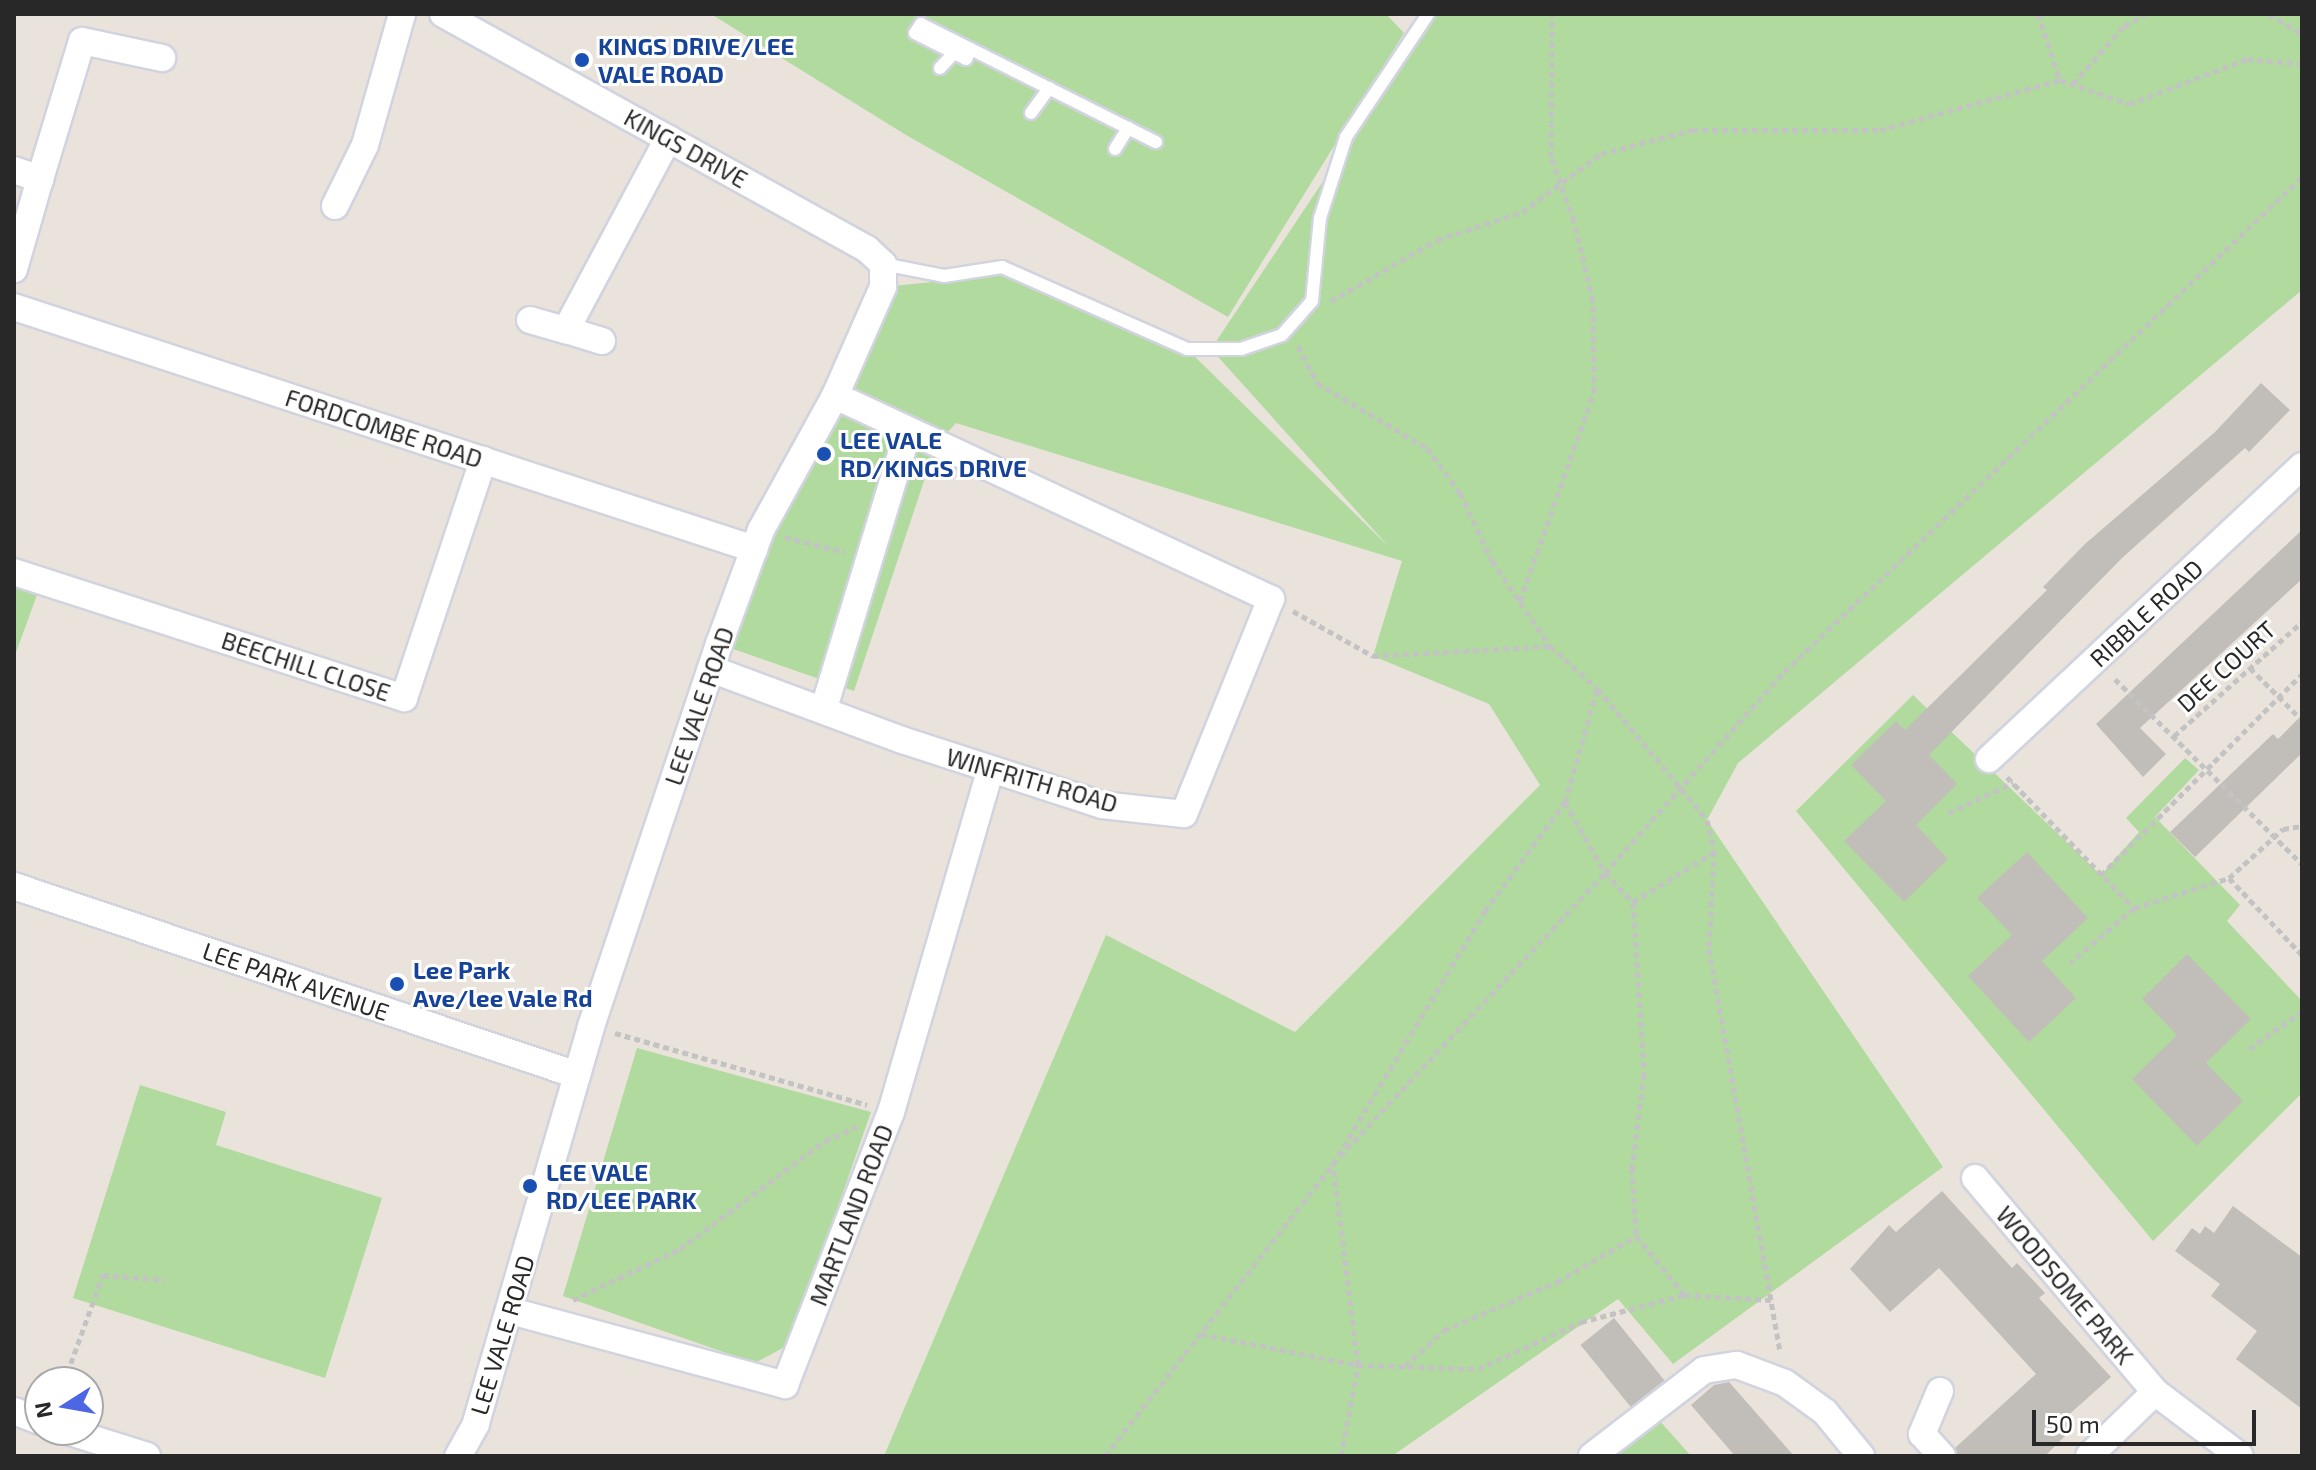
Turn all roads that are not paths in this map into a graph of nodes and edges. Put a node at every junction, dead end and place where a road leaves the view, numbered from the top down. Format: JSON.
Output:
{"nodes":[{"id":1,"x":402,"y":14,"type":"edge"},
{"id":2,"x":443,"y":14,"type":"edge"},
{"id":3,"x":1428,"y":14,"type":"edge"},
{"id":4,"x":971,"y":49,"type":"junction"},
{"id":5,"x":954,"y":53,"type":"junction"},
{"id":6,"x":162,"y":58,"type":"dead end"},
{"id":7,"x":940,"y":68,"type":"dead end"},
{"id":8,"x":1049,"y":88,"type":"junction"},
{"id":9,"x":1031,"y":113,"type":"dead end"},
{"id":10,"x":1128,"y":128,"type":"junction"},
{"id":11,"x":668,"y":139,"type":"junction"},
{"id":12,"x":1156,"y":142,"type":"dead end"},
{"id":13,"x":1115,"y":149,"type":"dead end"},
{"id":14,"x":14,"y":170,"type":"edge"},
{"id":15,"x":40,"y":179,"type":"junction"},
{"id":16,"x":335,"y":206,"type":"dead end"},
{"id":17,"x":883,"y":264,"type":"junction"},
{"id":18,"x":14,"y":269,"type":"edge"},
{"id":19,"x":14,"y":307,"type":"edge"},
{"id":20,"x":530,"y":320,"type":"dead end"},
{"id":21,"x":566,"y":330,"type":"junction"},
{"id":22,"x":602,"y":341,"type":"dead end"},
{"id":23,"x":835,"y":396,"type":"junction"},
{"id":24,"x":908,"y":431,"type":"junction"},
{"id":25,"x":483,"y":460,"type":"junction"},
{"id":26,"x":2302,"y":466,"type":"edge"},
{"id":27,"x":758,"y":540,"type":"junction"},
{"id":28,"x":14,"y":572,"type":"edge"},
{"id":29,"x":711,"y":669,"type":"junction"},
{"id":30,"x":824,"y":708,"type":"junction"},
{"id":31,"x":1989,"y":759,"type":"road end"},
{"id":32,"x":990,"y":771,"type":"junction"},
{"id":33,"x":14,"y":886,"type":"edge"},
{"id":34,"x":577,"y":1075,"type":"junction"},
{"id":35,"x":1975,"y":1178,"type":"dead end"},
{"id":36,"x":511,"y":1311,"type":"junction"},
{"id":37,"x":1940,"y":1391,"type":"dead end"},
{"id":38,"x":2155,"y":1392,"type":"junction"},
{"id":39,"x":93,"y":1449,"type":"edge"},
{"id":40,"x":147,"y":1456,"type":"edge"},
{"id":41,"x":458,"y":1456,"type":"edge"},
{"id":42,"x":1592,"y":1456,"type":"edge"},
{"id":43,"x":1861,"y":1456,"type":"edge"},
{"id":44,"x":1942,"y":1456,"type":"edge"},
{"id":45,"x":2089,"y":1456,"type":"edge"},
{"id":46,"x":2240,"y":1456,"type":"edge"}],
"edges":[{"from":1,"to":16,"type":"street"},
{"from":2,"to":11,"type":"street","name":"KINGS DRIVE"},
{"from":3,"to":17,"type":"lane"},
{"from":4,"to":5,"type":"lane"},
{"from":4,"to":5,"type":"lane"},
{"from":4,"to":8,"type":"lane"},
{"from":5,"to":7,"type":"lane"},
{"from":6,"to":15,"type":"street"},
{"from":8,"to":9,"type":"lane"},
{"from":8,"to":10,"type":"lane"},
{"from":10,"to":12,"type":"lane"},
{"from":10,"to":13,"type":"lane"},
{"from":11,"to":17,"type":"street","name":"KINGS DRIVE"},
{"from":11,"to":21,"type":"street"},
{"from":14,"to":15,"type":"street"},
{"from":15,"to":18,"type":"street"},
{"from":17,"to":23,"type":"street","name":"LEE VALE ROAD"},
{"from":19,"to":25,"type":"street","name":"FORDCOMBE ROAD"},
{"from":20,"to":21,"type":"street"},
{"from":21,"to":22,"type":"street"},
{"from":23,"to":24,"type":"street"},
{"from":23,"to":27,"type":"street","name":"LEE VALE ROAD"},
{"from":24,"to":30,"type":"street"},
{"from":24,"to":32,"type":"street","name":"WINFRITH ROAD"},
{"from":25,"to":27,"type":"street","name":"FORDCOMBE ROAD"},
{"from":25,"to":28,"type":"street","name":"BEECHILL CLOSE"},
{"from":26,"to":31,"type":"street","name":"RIBBLE ROAD"},
{"from":27,"to":29,"type":"street","name":"LEE VALE ROAD"},
{"from":29,"to":30,"type":"street","name":"WINFRITH ROAD"},
{"from":29,"to":34,"type":"street","name":"LEE VALE ROAD"},
{"from":30,"to":32,"type":"street","name":"WINFRITH ROAD"},
{"from":32,"to":36,"type":"street","name":"MARTLAND ROAD"},
{"from":33,"to":34,"type":"street","name":"LEE PARK AVENUE"},
{"from":34,"to":36,"type":"street","name":"LEE VALE ROAD"},
{"from":35,"to":38,"type":"street","name":"WOODSOME PARK"},
{"from":36,"to":41,"type":"street","name":"LEE VALE ROAD"},
{"from":37,"to":44,"type":"street"},
{"from":38,"to":45,"type":"street"},
{"from":38,"to":46,"type":"street","name":"WOODSOME PARK"},
{"from":39,"to":40,"type":"street"},
{"from":42,"to":43,"type":"street"}]}
